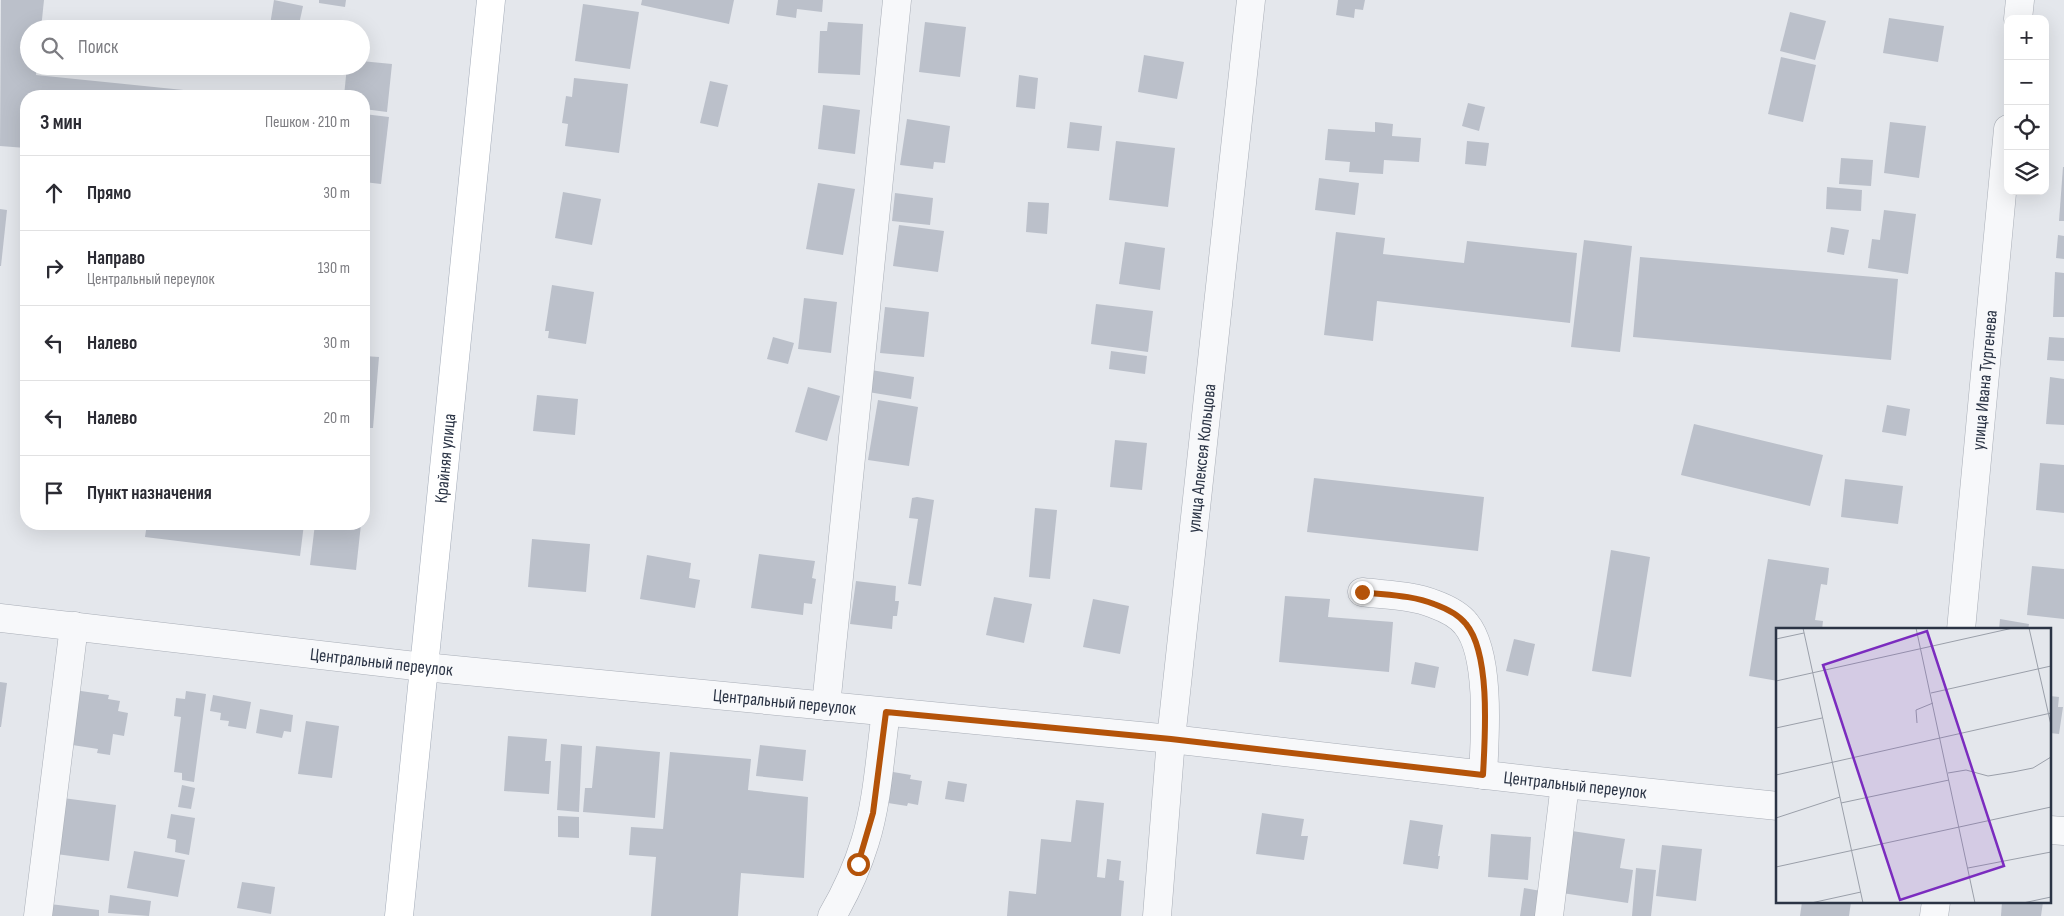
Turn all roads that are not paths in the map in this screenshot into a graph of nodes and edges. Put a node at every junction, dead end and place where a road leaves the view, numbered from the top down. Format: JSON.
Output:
{"nodes":[{"id":1,"x":491,"y":0,"type":"edge"},
{"id":2,"x":896,"y":0,"type":"edge"},
{"id":3,"x":1251,"y":0,"type":"edge"},
{"id":4,"x":2020,"y":0,"type":"edge"},
{"id":5,"x":2018,"y":15,"type":"edge"},
{"id":6,"x":2006,"y":150,"type":"edge"},
{"id":7,"x":1362,"y":592,"type":"dead end"},
{"id":8,"x":0,"y":618,"type":"edge"},
{"id":9,"x":74,"y":626,"type":"junction"},
{"id":10,"x":1961,"y":628,"type":"edge"},
{"id":11,"x":424,"y":667,"type":"junction"},
{"id":12,"x":826,"y":706,"type":"junction"},
{"id":13,"x":886,"y":712,"type":"junction"},
{"id":14,"x":1171,"y":739,"type":"junction"},
{"id":15,"x":1483,"y":775,"type":"junction"},
{"id":16,"x":1564,"y":784,"type":"junction"},
{"id":17,"x":1776,"y":806,"type":"edge"},
{"id":18,"x":38,"y":916,"type":"edge"},
{"id":19,"x":399,"y":916,"type":"edge"},
{"id":20,"x":832,"y":916,"type":"edge"},
{"id":21,"x":1157,"y":916,"type":"edge"},
{"id":22,"x":1549,"y":916,"type":"edge"}],
"edges":[{"from":1,"to":11,"type":"main road","name":"Крайняя улица"},
{"from":2,"to":12,"type":"street"},
{"from":3,"to":14,"type":"street","name":"улица Алексея Кольцова"},
{"from":4,"to":5,"type":"street"},
{"from":6,"to":10,"type":"street","name":"улица Ивана Тургенева"},
{"from":7,"to":15,"type":"street"},
{"from":8,"to":9,"type":"street","name":"Центральный переулок"},
{"from":9,"to":11,"type":"street","name":"Центральный переулок"},
{"from":9,"to":18,"type":"street"},
{"from":11,"to":12,"type":"street","name":"Центральный переулок"},
{"from":11,"to":19,"type":"main road","name":"Крайняя улица"},
{"from":12,"to":13,"type":"street","name":"Центральный переулок"},
{"from":13,"to":14,"type":"street","name":"Центральный переулок"},
{"from":13,"to":20,"type":"street"},
{"from":14,"to":15,"type":"street","name":"Центральный переулок"},
{"from":14,"to":21,"type":"street","name":"улица Алексея Кольцова"},
{"from":15,"to":16,"type":"street","name":"Центральный переулок"},
{"from":16,"to":17,"type":"street","name":"Центральный переулок"},
{"from":16,"to":22,"type":"street"}]}
